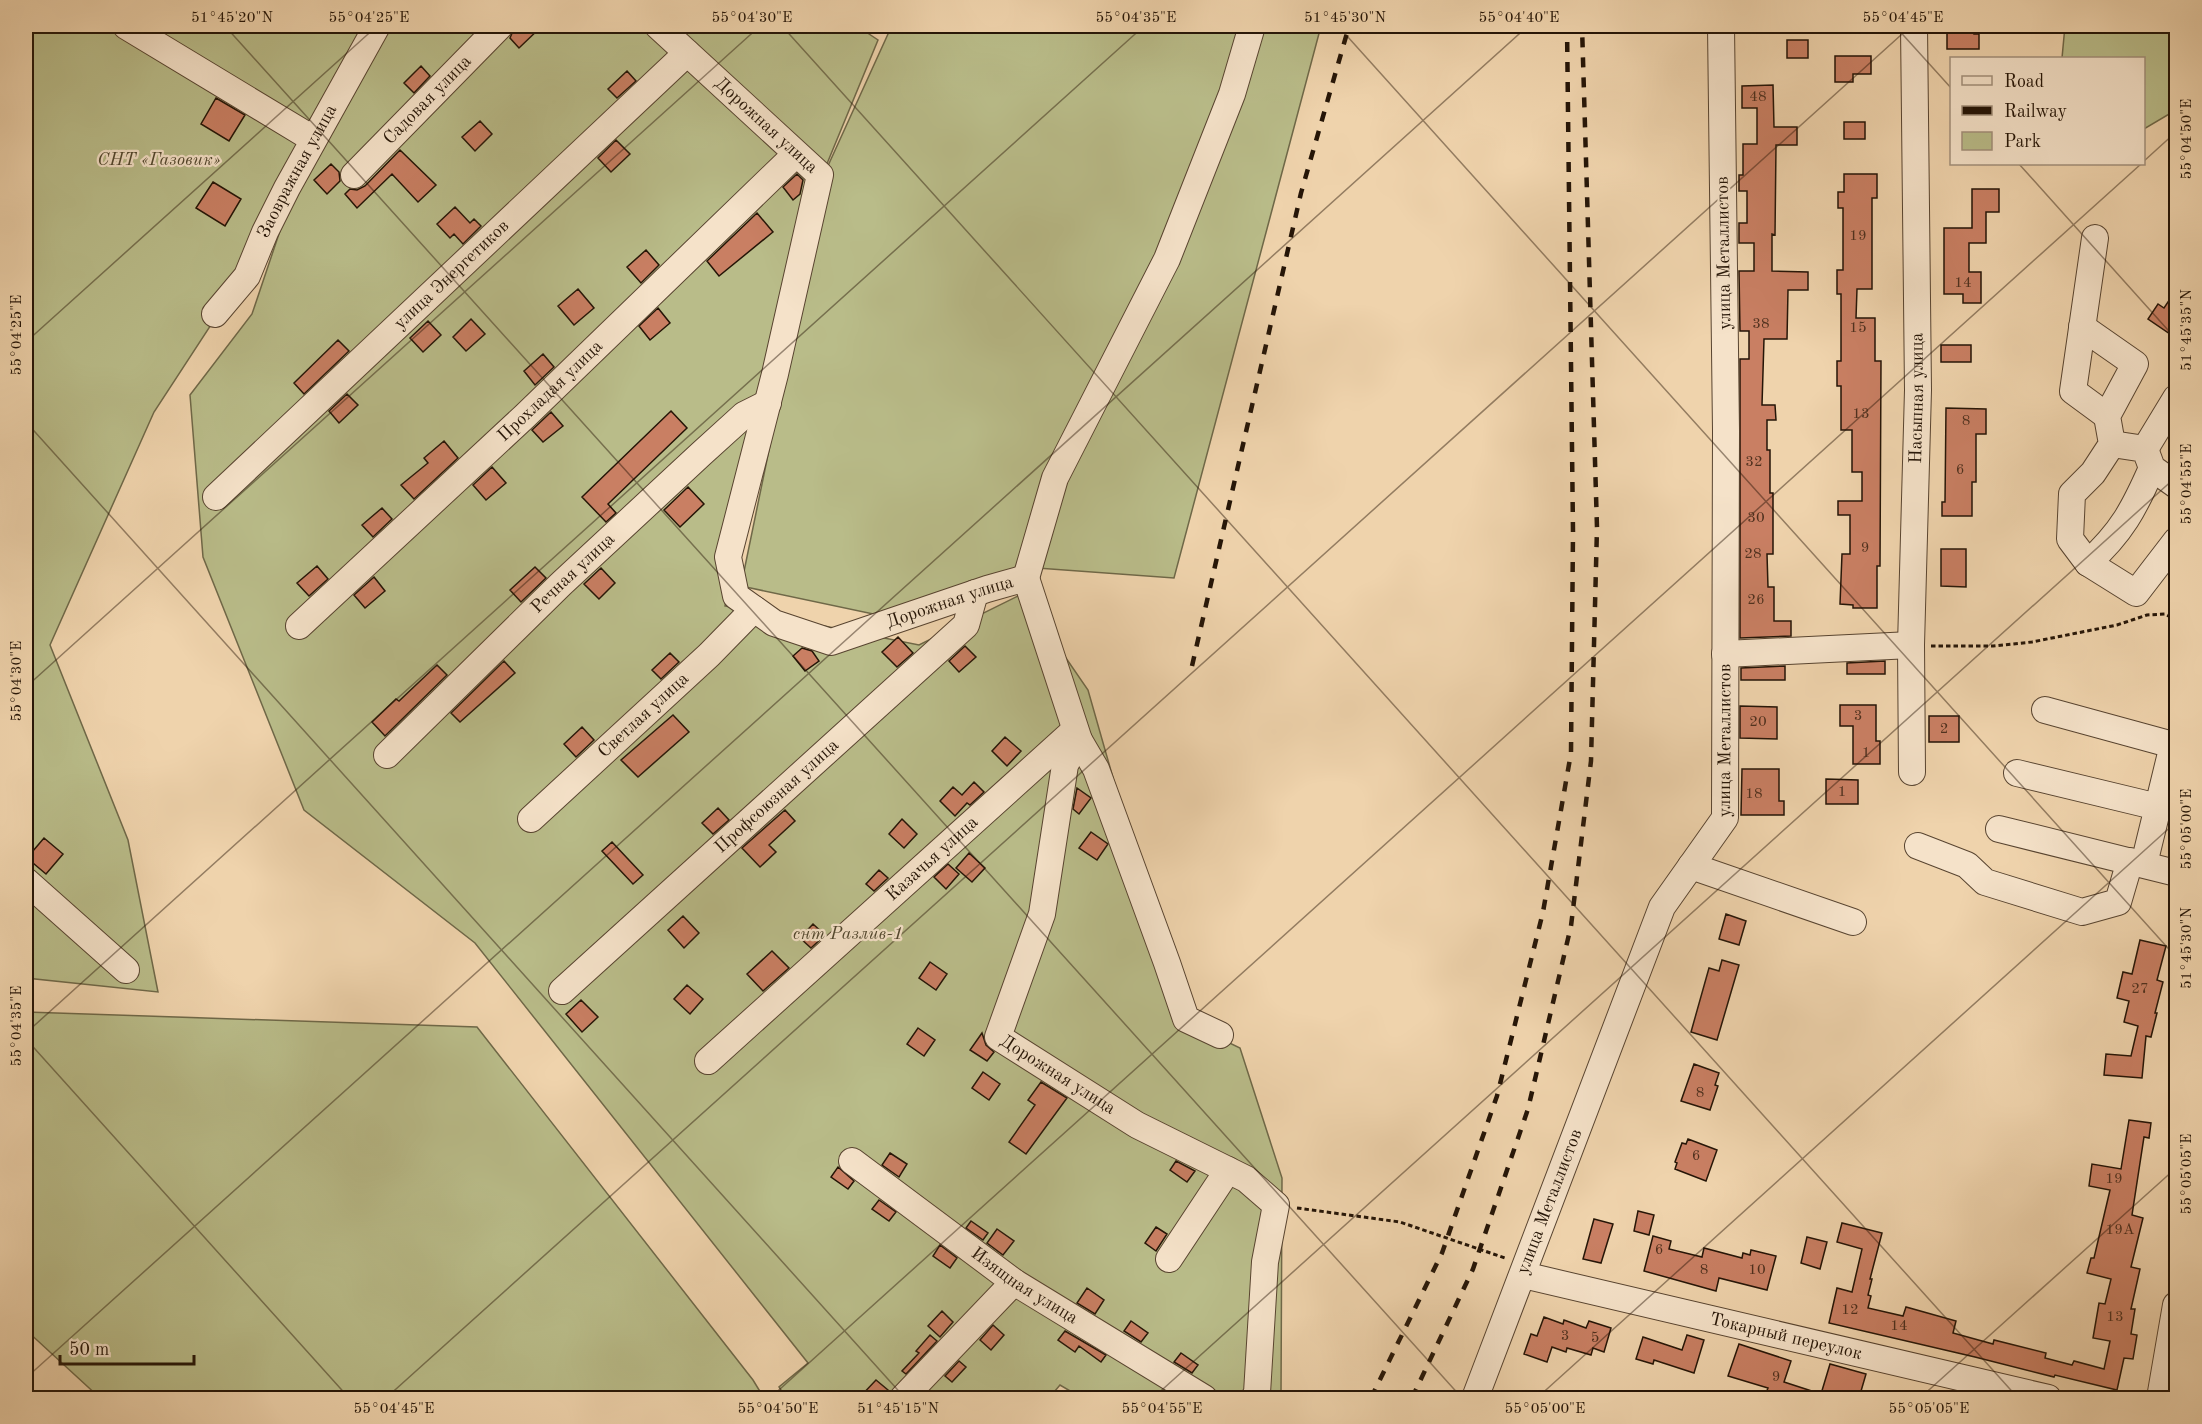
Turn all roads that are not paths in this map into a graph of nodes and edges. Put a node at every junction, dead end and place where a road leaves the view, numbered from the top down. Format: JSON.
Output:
{"nodes":[{"id":1,"x":126,"y":26,"type":"edge"},
{"id":2,"x":377,"y":26,"type":"edge"},
{"id":3,"x":501,"y":26,"type":"edge"},
{"id":4,"x":658,"y":26,"type":"edge"},
{"id":5,"x":1252,"y":26,"type":"edge"},
{"id":6,"x":1721,"y":26,"type":"edge"},
{"id":7,"x":1914,"y":26,"type":"edge"},
{"id":8,"x":687,"y":53,"type":"junction"},
{"id":9,"x":313,"y":139,"type":"junction"},
{"id":10,"x":796,"y":154,"type":"junction"},
{"id":11,"x":354,"y":175,"type":"dead end"},
{"id":12,"x":2095,"y":238,"type":"dead end"},
{"id":13,"x":214,"y":314,"type":"dead end"},
{"id":14,"x":2082,"y":327,"type":"junction"},
{"id":15,"x":2176,"y":398,"type":"edge"},
{"id":16,"x":768,"y":403,"type":"junction"},
{"id":17,"x":2107,"y":416,"type":"junction"},
{"id":18,"x":2112,"y":444,"type":"junction"},
{"id":19,"x":2148,"y":459,"type":"junction"},
{"id":20,"x":2176,"y":485,"type":"edge"},
{"id":21,"x":216,"y":497,"type":"dead end"},
{"id":22,"x":2176,"y":542,"type":"edge"},
{"id":23,"x":2088,"y":563,"type":"junction"},
{"id":24,"x":1026,"y":578,"type":"junction"},
{"id":25,"x":975,"y":593,"type":"junction"},
{"id":26,"x":754,"y":609,"type":"junction"},
{"id":27,"x":299,"y":626,"type":"dead end"},
{"id":28,"x":1911,"y":645,"type":"junction"},
{"id":29,"x":1725,"y":654,"type":"junction"},
{"id":30,"x":2044,"y":710,"type":"dead end"},
{"id":31,"x":1077,"y":735,"type":"junction"},
{"id":32,"x":387,"y":754,"type":"dead end"},
{"id":33,"x":1912,"y":772,"type":"dead end"},
{"id":34,"x":2017,"y":773,"type":"dead end"},
{"id":35,"x":2158,"y":807,"type":"junction"},
{"id":36,"x":531,"y":819,"type":"dead end"},
{"id":37,"x":1999,"y":829,"type":"dead end"},
{"id":38,"x":1918,"y":846,"type":"dead end"},
{"id":39,"x":2137,"y":863,"type":"junction"},
{"id":40,"x":1691,"y":866,"type":"junction"},
{"id":41,"x":2176,"y":873,"type":"edge"},
{"id":42,"x":26,"y":881,"type":"edge"},
{"id":43,"x":1853,"y":922,"type":"dead end"},
{"id":44,"x":126,"y":970,"type":"dead end"},
{"id":45,"x":562,"y":991,"type":"dead end"},
{"id":46,"x":1220,"y":1035,"type":"dead end"},
{"id":47,"x":708,"y":1061,"type":"dead end"},
{"id":48,"x":852,"y":1161,"type":"dead end"},
{"id":49,"x":1227,"y":1170,"type":"junction"},
{"id":50,"x":1169,"y":1259,"type":"dead end"},
{"id":51,"x":1525,"y":1270,"type":"junction"},
{"id":52,"x":1014,"y":1281,"type":"junction"},
{"id":53,"x":2176,"y":1305,"type":"edge"},
{"id":54,"x":903,"y":1398,"type":"edge"},
{"id":55,"x":1204,"y":1398,"type":"edge"},
{"id":56,"x":1254,"y":1398,"type":"edge"},
{"id":57,"x":1475,"y":1398,"type":"edge"},
{"id":58,"x":2048,"y":1398,"type":"edge"},
{"id":59,"x":2160,"y":1398,"type":"edge"}],
"edges":[{"from":1,"to":9,"type":"street"},
{"from":2,"to":9,"type":"street","name":"Заовражная улица"},
{"from":3,"to":11,"type":"street","name":"Садовая улица"},
{"from":4,"to":8,"type":"street","name":"Дорожная улица"},
{"from":5,"to":24,"type":"street"},
{"from":6,"to":29,"type":"street","name":"улица Металлистов"},
{"from":7,"to":28,"type":"street","name":"Насыпная улица"},
{"from":8,"to":10,"type":"street","name":"Дорожная улица"},
{"from":8,"to":21,"type":"street","name":"улица Энергетиков"},
{"from":9,"to":13,"type":"street","name":"Заовражная улица"},
{"from":10,"to":16,"type":"street","name":"Дорожная улица"},
{"from":10,"to":27,"type":"street","name":"Прохладая улица"},
{"from":12,"to":14,"type":"street"},
{"from":14,"to":17,"type":"street"},
{"from":14,"to":17,"type":"street"},
{"from":15,"to":19,"type":"street"},
{"from":16,"to":26,"type":"street","name":"Дорожная улица"},
{"from":16,"to":32,"type":"street","name":"Речная улица"},
{"from":17,"to":18,"type":"street"},
{"from":18,"to":19,"type":"street"},
{"from":18,"to":23,"type":"street"},
{"from":19,"to":20,"type":"street"},
{"from":19,"to":23,"type":"street"},
{"from":22,"to":23,"type":"street"},
{"from":24,"to":25,"type":"street","name":"Дорожная улица"},
{"from":24,"to":31,"type":"street","name":"Дорожная улица"},
{"from":25,"to":26,"type":"street","name":"Дорожная улица"},
{"from":25,"to":45,"type":"street","name":"Профсоюзная улица"},
{"from":26,"to":36,"type":"street","name":"Светлая улица"},
{"from":28,"to":29,"type":"street"},
{"from":28,"to":33,"type":"street","name":"Насыпная улица"},
{"from":29,"to":40,"type":"street","name":"улица Металлистов"},
{"from":30,"to":35,"type":"street"},
{"from":31,"to":46,"type":"street"},
{"from":31,"to":47,"type":"street","name":"Казачья улица"},
{"from":31,"to":49,"type":"street","name":"Дорожная улица"},
{"from":34,"to":35,"type":"street"},
{"from":35,"to":39,"type":"street"},
{"from":37,"to":39,"type":"street"},
{"from":38,"to":39,"type":"street"},
{"from":39,"to":41,"type":"street"},
{"from":40,"to":43,"type":"street"},
{"from":40,"to":51,"type":"street","name":"улица Металлистов"},
{"from":42,"to":44,"type":"street"},
{"from":48,"to":52,"type":"street","name":"Изящная улица"},
{"from":49,"to":50,"type":"street"},
{"from":49,"to":56,"type":"street","name":"Дорожная улица"},
{"from":51,"to":57,"type":"street","name":"улица Металлистов"},
{"from":51,"to":58,"type":"street","name":"Токарный переулок"},
{"from":52,"to":54,"type":"street"},
{"from":52,"to":55,"type":"street","name":"Изящная улица"},
{"from":53,"to":59,"type":"street"}]}
